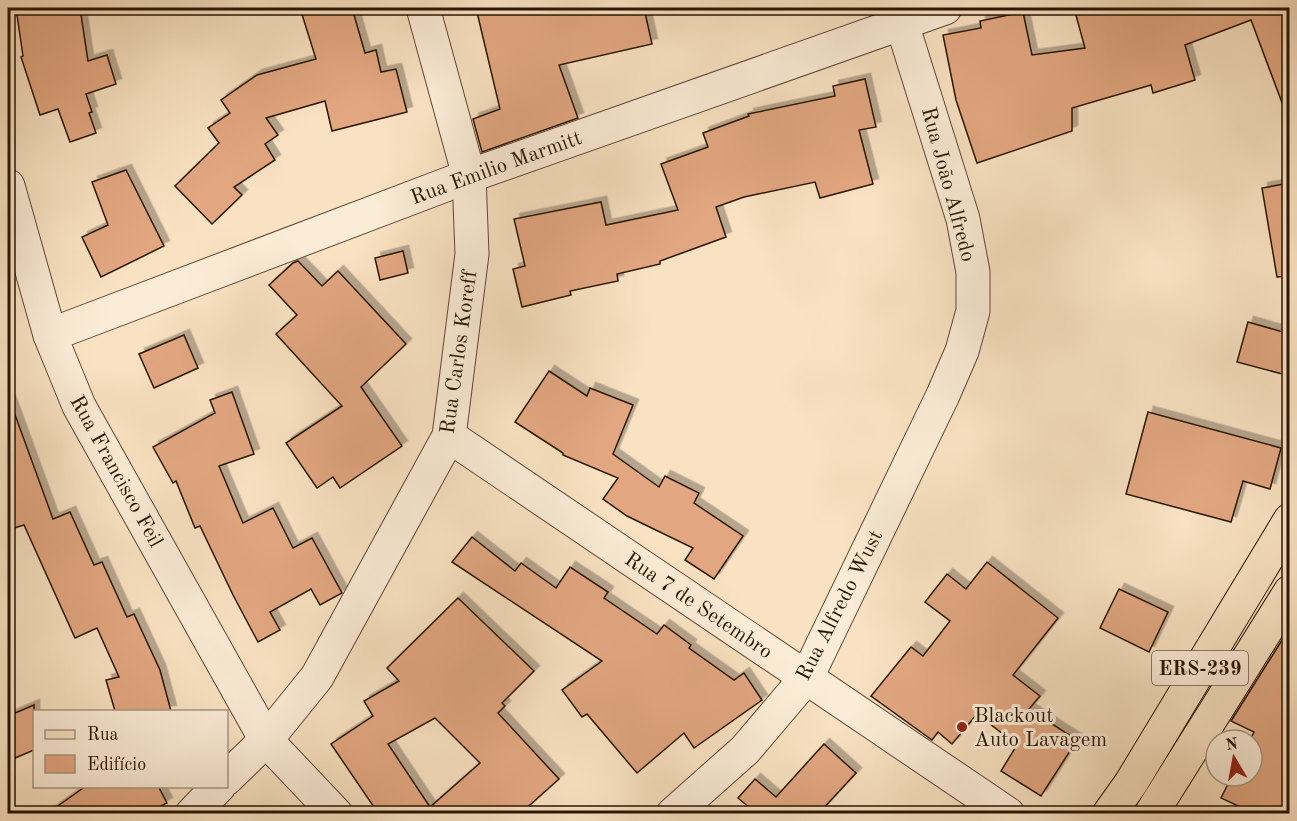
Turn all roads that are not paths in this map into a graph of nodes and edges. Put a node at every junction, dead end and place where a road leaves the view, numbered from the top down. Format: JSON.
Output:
{"nodes":[{"id":1,"x":423,"y":8,"type":"edge"},
{"id":2,"x":945,"y":8,"type":"edge"},
{"id":3,"x":899,"y":15,"type":"edge"},
{"id":4,"x":469,"y":176,"type":"junction"},
{"id":5,"x":8,"y":186,"type":"edge"},
{"id":6,"x":50,"y":335,"type":"junction"},
{"id":7,"x":943,"y":395,"type":"joint"},
{"id":8,"x":449,"y":436,"type":"junction"},
{"id":9,"x":1290,"y":520,"type":"edge"},
{"id":10,"x":1290,"y":592,"type":"edge"},
{"id":11,"x":807,"y":677,"type":"junction"},
{"id":12,"x":266,"y":740,"type":"junction"},
{"id":13,"x":228,"y":777,"type":"edge"},
{"id":14,"x":217,"y":788,"type":"edge"},
{"id":15,"x":192,"y":813,"type":"edge"},
{"id":16,"x":336,"y":813,"type":"edge"},
{"id":17,"x":674,"y":813,"type":"edge"},
{"id":18,"x":1008,"y":813,"type":"edge"},
{"id":19,"x":1109,"y":813,"type":"edge"},
{"id":20,"x":1151,"y":813,"type":"edge"}],
"edges":[{"from":1,"to":4,"type":"street","name":"Rua Carlos Koreff"},
{"from":2,"to":3,"type":"street","name":"Rua Emilio Marmitt"},
{"from":3,"to":4,"type":"street","name":"Rua Emilio Marmitt"},
{"from":3,"to":7,"type":"street","name":"Rua João Alfredo"},
{"from":4,"to":6,"type":"street","name":"Rua Emilio Marmitt"},
{"from":4,"to":8,"type":"street","name":"Rua Carlos Koreff"},
{"from":5,"to":6,"type":"street","name":"Rua Francisco Feil"},
{"from":6,"to":12,"type":"street","name":"Rua Francisco Feil"},
{"from":7,"to":11,"type":"street","name":"Rua Alfredo Wust"},
{"from":8,"to":11,"type":"street","name":"Rua 7 de Setembro"},
{"from":8,"to":12,"type":"street","name":"Rua Carlos Koreff"},
{"from":9,"to":19,"type":"main road","number":"ERS-239"},
{"from":10,"to":20,"type":"main road","number":"ERS-239"},
{"from":11,"to":17,"type":"street","name":"Rua Alfredo Wust"},
{"from":11,"to":18,"type":"street","name":"Rua 7 de Setembro"},
{"from":12,"to":13,"type":"street","name":"Rua Carlos Koreff"},
{"from":12,"to":16,"type":"street","name":"Rua Francisco Feil"},
{"from":14,"to":15,"type":"street"}]}
